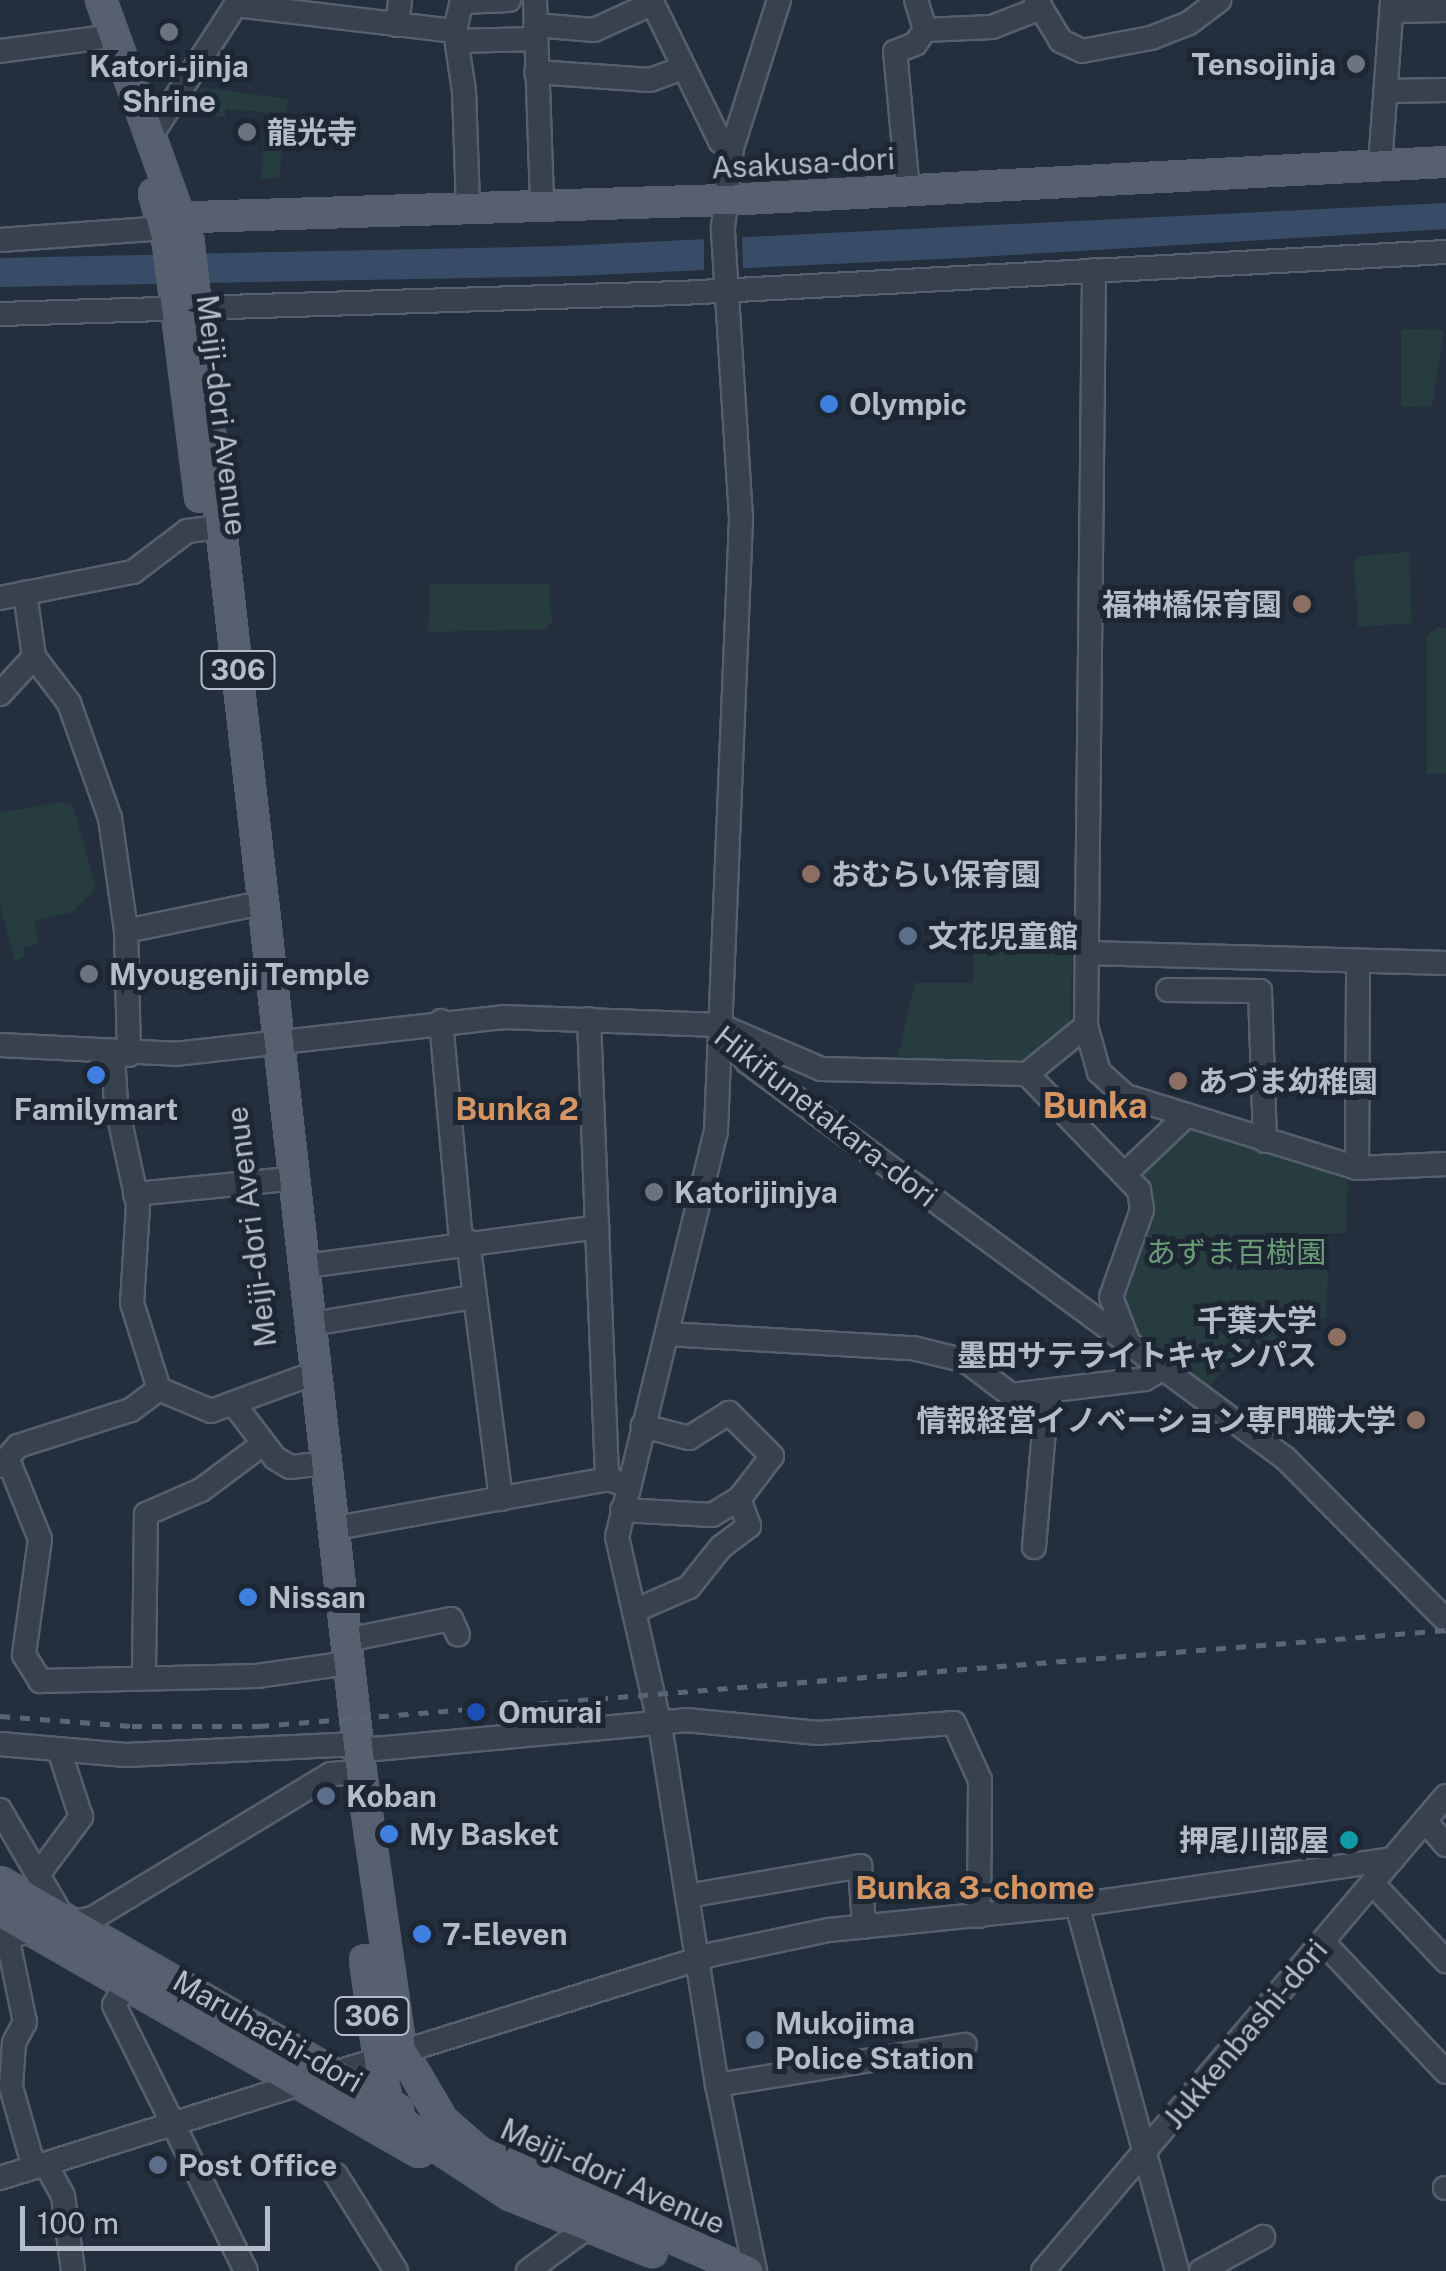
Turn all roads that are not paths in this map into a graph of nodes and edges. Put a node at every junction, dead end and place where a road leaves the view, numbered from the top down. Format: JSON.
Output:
{"nodes":[{"id":1,"x":83,"y":0,"type":"edge"},
{"id":2,"x":101,"y":0,"type":"edge"},
{"id":3,"x":400,"y":0,"type":"edge"},
{"id":4,"x":508,"y":0,"type":"edge"},
{"id":5,"x":535,"y":0,"type":"edge"},
{"id":6,"x":779,"y":0,"type":"edge"},
{"id":7,"x":916,"y":0,"type":"edge"},
{"id":8,"x":1219,"y":0,"type":"edge"},
{"id":9,"x":462,"y":1,"type":"edge"},
{"id":10,"x":237,"y":2,"type":"edge"},
{"id":11,"x":651,"y":2,"type":"edge"},
{"id":12,"x":1038,"y":4,"type":"edge"},
{"id":13,"x":1392,"y":6,"type":"edge"},
{"id":14,"x":1446,"y":10,"type":"edge"},
{"id":15,"x":396,"y":25,"type":"junction"},
{"id":16,"x":924,"y":30,"type":"junction"},
{"id":17,"x":535,"y":32,"type":"junction"},
{"id":18,"x":456,"y":36,"type":"junction"},
{"id":19,"x":97,"y":38,"type":"junction"},
{"id":20,"x":0,"y":52,"type":"edge"},
{"id":21,"x":683,"y":68,"type":"junction"},
{"id":22,"x":536,"y":72,"type":"junction"},
{"id":23,"x":1446,"y":90,"type":"edge"},
{"id":24,"x":1387,"y":91,"type":"junction"},
{"id":25,"x":152,"y":134,"type":"junction"},
{"id":26,"x":732,"y":148,"type":"junction"},
{"id":27,"x":1446,"y":162,"type":"edge"},
{"id":28,"x":1380,"y":165,"type":"junction"},
{"id":29,"x":908,"y":191,"type":"junction"},
{"id":30,"x":542,"y":204,"type":"junction"},
{"id":31,"x":468,"y":206,"type":"junction"},
{"id":32,"x":724,"y":214,"type":"junction"},
{"id":33,"x":0,"y":227,"type":"edge"},
{"id":34,"x":174,"y":230,"type":"junction"},
{"id":35,"x":0,"y":240,"type":"edge"},
{"id":36,"x":1446,"y":252,"type":"edge"},
{"id":37,"x":1094,"y":270,"type":"junction"},
{"id":38,"x":725,"y":286,"type":"junction"},
{"id":39,"x":185,"y":302,"type":"junction"},
{"id":40,"x":0,"y":314,"type":"edge"},
{"id":41,"x":213,"y":528,"type":"junction"},
{"id":42,"x":25,"y":593,"type":"junction"},
{"id":43,"x":0,"y":598,"type":"edge"},
{"id":44,"x":34,"y":657,"type":"junction"},
{"id":45,"x":0,"y":694,"type":"edge"},
{"id":46,"x":246,"y":906,"type":"junction"},
{"id":47,"x":126,"y":931,"type":"junction"},
{"id":48,"x":1087,"y":953,"type":"junction"},
{"id":49,"x":1358,"y":961,"type":"junction"},
{"id":50,"x":1446,"y":964,"type":"edge"},
{"id":51,"x":1168,"y":990,"type":"dead end"},
{"id":52,"x":588,"y":1019,"type":"junction"},
{"id":53,"x":441,"y":1021,"type":"junction"},
{"id":54,"x":719,"y":1025,"type":"junction"},
{"id":55,"x":1086,"y":1026,"type":"junction"},
{"id":56,"x":271,"y":1044,"type":"junction"},
{"id":57,"x":0,"y":1045,"type":"edge"},
{"id":58,"x":121,"y":1055,"type":"junction"},
{"id":59,"x":1027,"y":1074,"type":"junction"},
{"id":60,"x":1185,"y":1117,"type":"junction"},
{"id":61,"x":1265,"y":1141,"type":"junction"},
{"id":62,"x":1446,"y":1164,"type":"edge"},
{"id":63,"x":1357,"y":1168,"type":"junction"},
{"id":64,"x":1128,"y":1172,"type":"junction"},
{"id":65,"x":278,"y":1180,"type":"junction"},
{"id":66,"x":135,"y":1194,"type":"junction"},
{"id":67,"x":597,"y":1227,"type":"junction"},
{"id":68,"x":464,"y":1241,"type":"junction"},
{"id":69,"x":306,"y":1266,"type":"junction"},
{"id":70,"x":474,"y":1298,"type":"junction"},
{"id":71,"x":312,"y":1324,"type":"junction"},
{"id":72,"x":667,"y":1334,"type":"junction"},
{"id":73,"x":1129,"y":1344,"type":"junction"},
{"id":74,"x":1162,"y":1369,"type":"junction"},
{"id":75,"x":301,"y":1378,"type":"junction"},
{"id":76,"x":160,"y":1389,"type":"junction"},
{"id":77,"x":1047,"y":1395,"type":"junction"},
{"id":78,"x":232,"y":1403,"type":"junction"},
{"id":79,"x":643,"y":1426,"type":"junction"},
{"id":80,"x":262,"y":1444,"type":"junction"},
{"id":81,"x":2,"y":1464,"type":"edge"},
{"id":82,"x":310,"y":1465,"type":"junction"},
{"id":83,"x":618,"y":1482,"type":"junction"},
{"id":84,"x":501,"y":1499,"type":"junction"},
{"id":85,"x":739,"y":1500,"type":"junction"},
{"id":86,"x":622,"y":1510,"type":"junction"},
{"id":87,"x":336,"y":1528,"type":"junction"},
{"id":88,"x":1034,"y":1547,"type":"dead end"},
{"id":89,"x":634,"y":1611,"type":"junction"},
{"id":90,"x":1445,"y":1617,"type":"edge"},
{"id":91,"x":458,"y":1636,"type":"dead end"},
{"id":92,"x":348,"y":1640,"type":"junction"},
{"id":93,"x":333,"y":1665,"type":"junction"},
{"id":94,"x":144,"y":1674,"type":"junction"},
{"id":95,"x":660,"y":1726,"type":"junction"},
{"id":96,"x":0,"y":1744,"type":"edge"},
{"id":97,"x":60,"y":1750,"type":"junction"},
{"id":98,"x":352,"y":1759,"type":"junction"},
{"id":99,"x":1446,"y":1796,"type":"edge"},
{"id":100,"x":0,"y":1810,"type":"edge"},
{"id":101,"x":1424,"y":1822,"type":"junction"},
{"id":102,"x":1446,"y":1845,"type":"edge"},
{"id":103,"x":1393,"y":1859,"type":"junction"},
{"id":104,"x":40,"y":1872,"type":"junction"},
{"id":105,"x":0,"y":1882,"type":"edge"},
{"id":106,"x":1372,"y":1883,"type":"junction"},
{"id":107,"x":687,"y":1896,"type":"junction"},
{"id":108,"x":1077,"y":1905,"type":"junction"},
{"id":109,"x":979,"y":1916,"type":"junction"},
{"id":110,"x":68,"y":1925,"type":"junction"},
{"id":111,"x":864,"y":1927,"type":"junction"},
{"id":112,"x":9,"y":1929,"type":"edge"},
{"id":113,"x":1323,"y":1942,"type":"junction"},
{"id":114,"x":697,"y":1960,"type":"junction"},
{"id":115,"x":1446,"y":1960,"type":"edge"},
{"id":116,"x":125,"y":1986,"type":"junction"},
{"id":117,"x":965,"y":2044,"type":"dead end"},
{"id":118,"x":389,"y":2054,"type":"junction"},
{"id":119,"x":1446,"y":2072,"type":"edge"},
{"id":120,"x":332,"y":2076,"type":"junction"},
{"id":121,"x":718,"y":2085,"type":"junction"},
{"id":122,"x":297,"y":2086,"type":"junction"},
{"id":123,"x":389,"y":2106,"type":"junction"},
{"id":124,"x":174,"y":2124,"type":"junction"},
{"id":125,"x":480,"y":2153,"type":"junction"},
{"id":126,"x":1144,"y":2153,"type":"junction"},
{"id":127,"x":40,"y":2166,"type":"junction"},
{"id":128,"x":336,"y":2174,"type":"dead end"},
{"id":129,"x":0,"y":2178,"type":"edge"},
{"id":130,"x":510,"y":2194,"type":"junction"},
{"id":131,"x":589,"y":2226,"type":"junction"},
{"id":132,"x":1263,"y":2237,"type":"dead end"},
{"id":133,"x":72,"y":2271,"type":"edge"},
{"id":134,"x":246,"y":2271,"type":"edge"},
{"id":135,"x":396,"y":2271,"type":"edge"},
{"id":136,"x":528,"y":2271,"type":"edge"},
{"id":137,"x":699,"y":2271,"type":"edge"},
{"id":138,"x":752,"y":2271,"type":"edge"},
{"id":139,"x":1043,"y":2271,"type":"edge"},
{"id":140,"x":1178,"y":2271,"type":"edge"},
{"id":141,"x":1201,"y":2271,"type":"edge"}],
"edges":[{"from":1,"to":19,"type":"main road","name":"Meiji-dori Avenue","number":"306"},
{"from":2,"to":25,"type":"main road","name":"Meiji-dori Avenue","number":"306"},
{"from":3,"to":15,"type":"street"},
{"from":4,"to":9,"type":"street"},
{"from":5,"to":17,"type":"street"},
{"from":6,"to":26,"type":"street"},
{"from":7,"to":16,"type":"street"},
{"from":8,"to":12,"type":"street"},
{"from":9,"to":18,"type":"street"},
{"from":10,"to":15,"type":"street"},
{"from":10,"to":25,"type":"street"},
{"from":11,"to":17,"type":"street"},
{"from":11,"to":21,"type":"street"},
{"from":12,"to":16,"type":"street"},
{"from":13,"to":14,"type":"street"},
{"from":13,"to":24,"type":"street"},
{"from":15,"to":18,"type":"street"},
{"from":16,"to":29,"type":"street"},
{"from":17,"to":18,"type":"street"},
{"from":17,"to":22,"type":"street"},
{"from":18,"to":31,"type":"street"},
{"from":19,"to":20,"type":"street"},
{"from":19,"to":34,"type":"main road","name":"Meiji-dori Avenue","number":"306"},
{"from":21,"to":22,"type":"street"},
{"from":21,"to":26,"type":"street"},
{"from":22,"to":30,"type":"street"},
{"from":23,"to":24,"type":"street"},
{"from":24,"to":28,"type":"street"},
{"from":25,"to":34,"type":"main road","name":"Meiji-dori Avenue","number":"306"},
{"from":26,"to":32,"type":"street"},
{"from":27,"to":28,"type":"main road","name":"Asakusa-dori"},
{"from":28,"to":29,"type":"main road","name":"Asakusa-dori"},
{"from":29,"to":32,"type":"main road","name":"Asakusa-dori"},
{"from":30,"to":31,"type":"main road","name":"Asakusa-dori"},
{"from":30,"to":32,"type":"main road","name":"Asakusa-dori"},
{"from":31,"to":34,"type":"main road","name":"Asakusa-dori"},
{"from":32,"to":38,"type":"street"},
{"from":33,"to":34,"type":"street"},
{"from":34,"to":35,"type":"street"},
{"from":34,"to":39,"type":"main road","name":"Meiji-dori Avenue","number":"306"},
{"from":36,"to":37,"type":"street"},
{"from":37,"to":38,"type":"street"},
{"from":37,"to":48,"type":"street"},
{"from":38,"to":39,"type":"street"},
{"from":38,"to":54,"type":"street"},
{"from":39,"to":40,"type":"street"},
{"from":39,"to":41,"type":"main road","name":"Meiji-dori Avenue","number":"306"},
{"from":41,"to":42,"type":"street"},
{"from":41,"to":46,"type":"main road","name":"Meiji-dori Avenue","number":"306"},
{"from":41,"to":56,"type":"main road","name":"Meiji-dori Avenue","number":"306"},
{"from":42,"to":43,"type":"street"},
{"from":42,"to":44,"type":"street"},
{"from":44,"to":45,"type":"street"},
{"from":44,"to":47,"type":"street"},
{"from":46,"to":47,"type":"street"},
{"from":46,"to":56,"type":"main road","name":"Meiji-dori Avenue","number":"306"},
{"from":47,"to":58,"type":"street"},
{"from":48,"to":49,"type":"street"},
{"from":48,"to":55,"type":"street"},
{"from":49,"to":50,"type":"street"},
{"from":49,"to":63,"type":"street"},
{"from":51,"to":61,"type":"street"},
{"from":52,"to":53,"type":"street","name":"Hikifunetakara-dori"},
{"from":52,"to":54,"type":"street","name":"Hikifunetakara-dori"},
{"from":52,"to":67,"type":"street"},
{"from":53,"to":56,"type":"street","name":"Hikifunetakara-dori"},
{"from":53,"to":68,"type":"street"},
{"from":54,"to":59,"type":"street"},
{"from":54,"to":72,"type":"street"},
{"from":54,"to":73,"type":"street","name":"Hikifunetakara-dori"},
{"from":55,"to":59,"type":"street"},
{"from":55,"to":60,"type":"street"},
{"from":56,"to":58,"type":"street","name":"Hikifunetakara-dori"},
{"from":56,"to":65,"type":"main road","name":"Meiji-dori Avenue","number":"306"},
{"from":56,"to":69,"type":"main road","name":"Meiji-dori Avenue","number":"306"},
{"from":57,"to":58,"type":"street","name":"Hikifunetakara-dori"},
{"from":58,"to":66,"type":"street"},
{"from":59,"to":64,"type":"street"},
{"from":60,"to":61,"type":"street"},
{"from":60,"to":64,"type":"street"},
{"from":61,"to":63,"type":"street"},
{"from":62,"to":63,"type":"street"},
{"from":64,"to":73,"type":"street"},
{"from":65,"to":66,"type":"street"},
{"from":65,"to":75,"type":"main road","name":"Meiji-dori Avenue","number":"306"},
{"from":66,"to":76,"type":"street"},
{"from":67,"to":68,"type":"street"},
{"from":67,"to":83,"type":"street"},
{"from":68,"to":69,"type":"street"},
{"from":68,"to":70,"type":"street"},
{"from":69,"to":71,"type":"main road","name":"Meiji-dori Avenue","number":"306"},
{"from":70,"to":71,"type":"street"},
{"from":70,"to":84,"type":"street"},
{"from":71,"to":87,"type":"main road","name":"Meiji-dori Avenue","number":"306"},
{"from":72,"to":77,"type":"street"},
{"from":72,"to":79,"type":"street"},
{"from":73,"to":74,"type":"street","name":"Hikifunetakara-dori"},
{"from":74,"to":77,"type":"street"},
{"from":74,"to":90,"type":"street","name":"Hikifunetakara-dori"},
{"from":75,"to":78,"type":"street"},
{"from":75,"to":82,"type":"main road","name":"Meiji-dori Avenue","number":"306"},
{"from":76,"to":78,"type":"street"},
{"from":76,"to":81,"type":"street"},
{"from":77,"to":88,"type":"street"},
{"from":78,"to":80,"type":"street"},
{"from":79,"to":83,"type":"street"},
{"from":79,"to":85,"type":"street"},
{"from":80,"to":82,"type":"street"},
{"from":80,"to":94,"type":"street"},
{"from":81,"to":94,"type":"street"},
{"from":82,"to":93,"type":"main road","name":"Meiji-dori Avenue","number":"306"},
{"from":83,"to":84,"type":"street"},
{"from":83,"to":86,"type":"street"},
{"from":84,"to":87,"type":"street"},
{"from":85,"to":86,"type":"street"},
{"from":85,"to":89,"type":"street"},
{"from":86,"to":89,"type":"street"},
{"from":87,"to":92,"type":"main road","name":"Meiji-dori Avenue","number":"306"},
{"from":89,"to":95,"type":"street"},
{"from":91,"to":92,"type":"street"},
{"from":92,"to":98,"type":"main road","name":"Meiji-dori Avenue","number":"306"},
{"from":93,"to":94,"type":"street"},
{"from":93,"to":98,"type":"main road","name":"Meiji-dori Avenue","number":"306"},
{"from":95,"to":98,"type":"street"},
{"from":95,"to":107,"type":"street"},
{"from":95,"to":109,"type":"street"},
{"from":96,"to":97,"type":"street"},
{"from":97,"to":98,"type":"street"},
{"from":97,"to":104,"type":"street"},
{"from":98,"to":110,"type":"street"},
{"from":98,"to":118,"type":"main road","name":"Meiji-dori Avenue","number":"306"},
{"from":99,"to":101,"type":"street","name":"Jukkenbashi-dori"},
{"from":100,"to":104,"type":"street"},
{"from":101,"to":102,"type":"street"},
{"from":101,"to":103,"type":"street","name":"Jukkenbashi-dori"},
{"from":103,"to":106,"type":"street","name":"Jukkenbashi-dori"},
{"from":103,"to":108,"type":"street"},
{"from":104,"to":110,"type":"street"},
{"from":105,"to":110,"type":"main road","name":"Maruhachi-dori"},
{"from":106,"to":113,"type":"street","name":"Jukkenbashi-dori"},
{"from":106,"to":115,"type":"street"},
{"from":107,"to":111,"type":"street"},
{"from":107,"to":114,"type":"street"},
{"from":108,"to":109,"type":"street"},
{"from":108,"to":126,"type":"street"},
{"from":109,"to":111,"type":"street"},
{"from":110,"to":112,"type":"street"},
{"from":110,"to":120,"type":"main road","name":"Maruhachi-dori"},
{"from":111,"to":114,"type":"street"},
{"from":112,"to":116,"type":"main road","name":"Maruhachi-dori"},
{"from":112,"to":127,"type":"street"},
{"from":113,"to":119,"type":"street"},
{"from":113,"to":126,"type":"street","name":"Jukkenbashi-dori"},
{"from":114,"to":118,"type":"street"},
{"from":114,"to":121,"type":"street"},
{"from":116,"to":122,"type":"main road","name":"Maruhachi-dori"},
{"from":116,"to":124,"type":"street"},
{"from":117,"to":121,"type":"street"},
{"from":118,"to":120,"type":"street"},
{"from":118,"to":123,"type":"main road","name":"Meiji-dori Avenue","number":"306"},
{"from":118,"to":125,"type":"main road","name":"Meiji-dori Avenue","number":"306"},
{"from":120,"to":122,"type":"street"},
{"from":120,"to":123,"type":"main road","name":"Maruhachi-dori"},
{"from":121,"to":138,"type":"street"},
{"from":122,"to":124,"type":"street"},
{"from":122,"to":130,"type":"main road","name":"Maruhachi-dori"},
{"from":123,"to":125,"type":"main road","name":"Maruhachi-dori"},
{"from":123,"to":130,"type":"main road","name":"Meiji-dori Avenue"},
{"from":124,"to":127,"type":"street"},
{"from":124,"to":134,"type":"street"},
{"from":125,"to":138,"type":"main road","name":"Meiji-dori Avenue","number":"306"},
{"from":126,"to":139,"type":"street","name":"Jukkenbashi-dori"},
{"from":126,"to":140,"type":"street"},
{"from":127,"to":129,"type":"street"},
{"from":127,"to":133,"type":"street"},
{"from":128,"to":135,"type":"street"},
{"from":130,"to":131,"type":"main road","name":"Meiji-dori Avenue"},
{"from":131,"to":136,"type":"street"},
{"from":131,"to":137,"type":"main road","name":"Meiji-dori Avenue"},
{"from":132,"to":141,"type":"street"}]}
